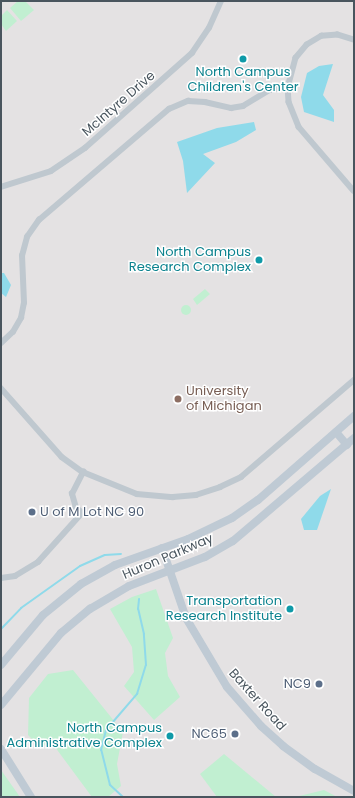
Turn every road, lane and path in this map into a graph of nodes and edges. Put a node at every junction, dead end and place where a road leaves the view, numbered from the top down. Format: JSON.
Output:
{"nodes":[{"id":1,"x":221,"y":1,"type":"edge"},
{"id":2,"x":354,"y":40,"type":"edge"},
{"id":3,"x":288,"y":87,"type":"junction"},
{"id":4,"x":1,"y":188,"type":"edge"},
{"id":5,"x":354,"y":191,"type":"edge"},
{"id":6,"x":1,"y":343,"type":"edge"},
{"id":7,"x":354,"y":380,"type":"edge"},
{"id":8,"x":1,"y":388,"type":"edge"},
{"id":9,"x":354,"y":416,"type":"edge"},
{"id":10,"x":336,"y":432,"type":"junction"},
{"id":11,"x":354,"y":438,"type":"edge"},
{"id":12,"x":347,"y":445,"type":"junction"},
{"id":13,"x":83,"y":472,"type":"junction"},
{"id":14,"x":162,"y":548,"type":"junction"},
{"id":15,"x":170,"y":571,"type":"junction"},
{"id":16,"x":1,"y":578,"type":"edge"},
{"id":17,"x":1,"y":665,"type":"edge"},
{"id":18,"x":1,"y":705,"type":"edge"},
{"id":19,"x":1,"y":749,"type":"edge"},
{"id":20,"x":354,"y":791,"type":"edge"},
{"id":21,"x":31,"y":797,"type":"edge"}],
"edges":[{"from":1,"to":4,"type":"street","name":"McIntyre Drive"},
{"from":2,"to":3,"type":"street"},
{"from":3,"to":5,"type":"street"},
{"from":3,"to":6,"type":"street"},
{"from":7,"to":13,"type":"street"},
{"from":8,"to":13,"type":"street"},
{"from":9,"to":10,"type":"main road","name":"Huron Parkway"},
{"from":10,"to":12,"type":"main road"},
{"from":10,"to":14,"type":"main road","name":"Huron Parkway"},
{"from":11,"to":12,"type":"main road","name":"Huron Parkway"},
{"from":12,"to":15,"type":"main road","name":"Huron Parkway"},
{"from":13,"to":16,"type":"street"},
{"from":14,"to":15,"type":"main road","name":"Baxter Road"},
{"from":14,"to":17,"type":"main road","name":"Huron Parkway"},
{"from":15,"to":18,"type":"main road","name":"Huron Parkway"},
{"from":15,"to":20,"type":"main road","name":"Baxter Road"},
{"from":19,"to":21,"type":"main road"}]}
